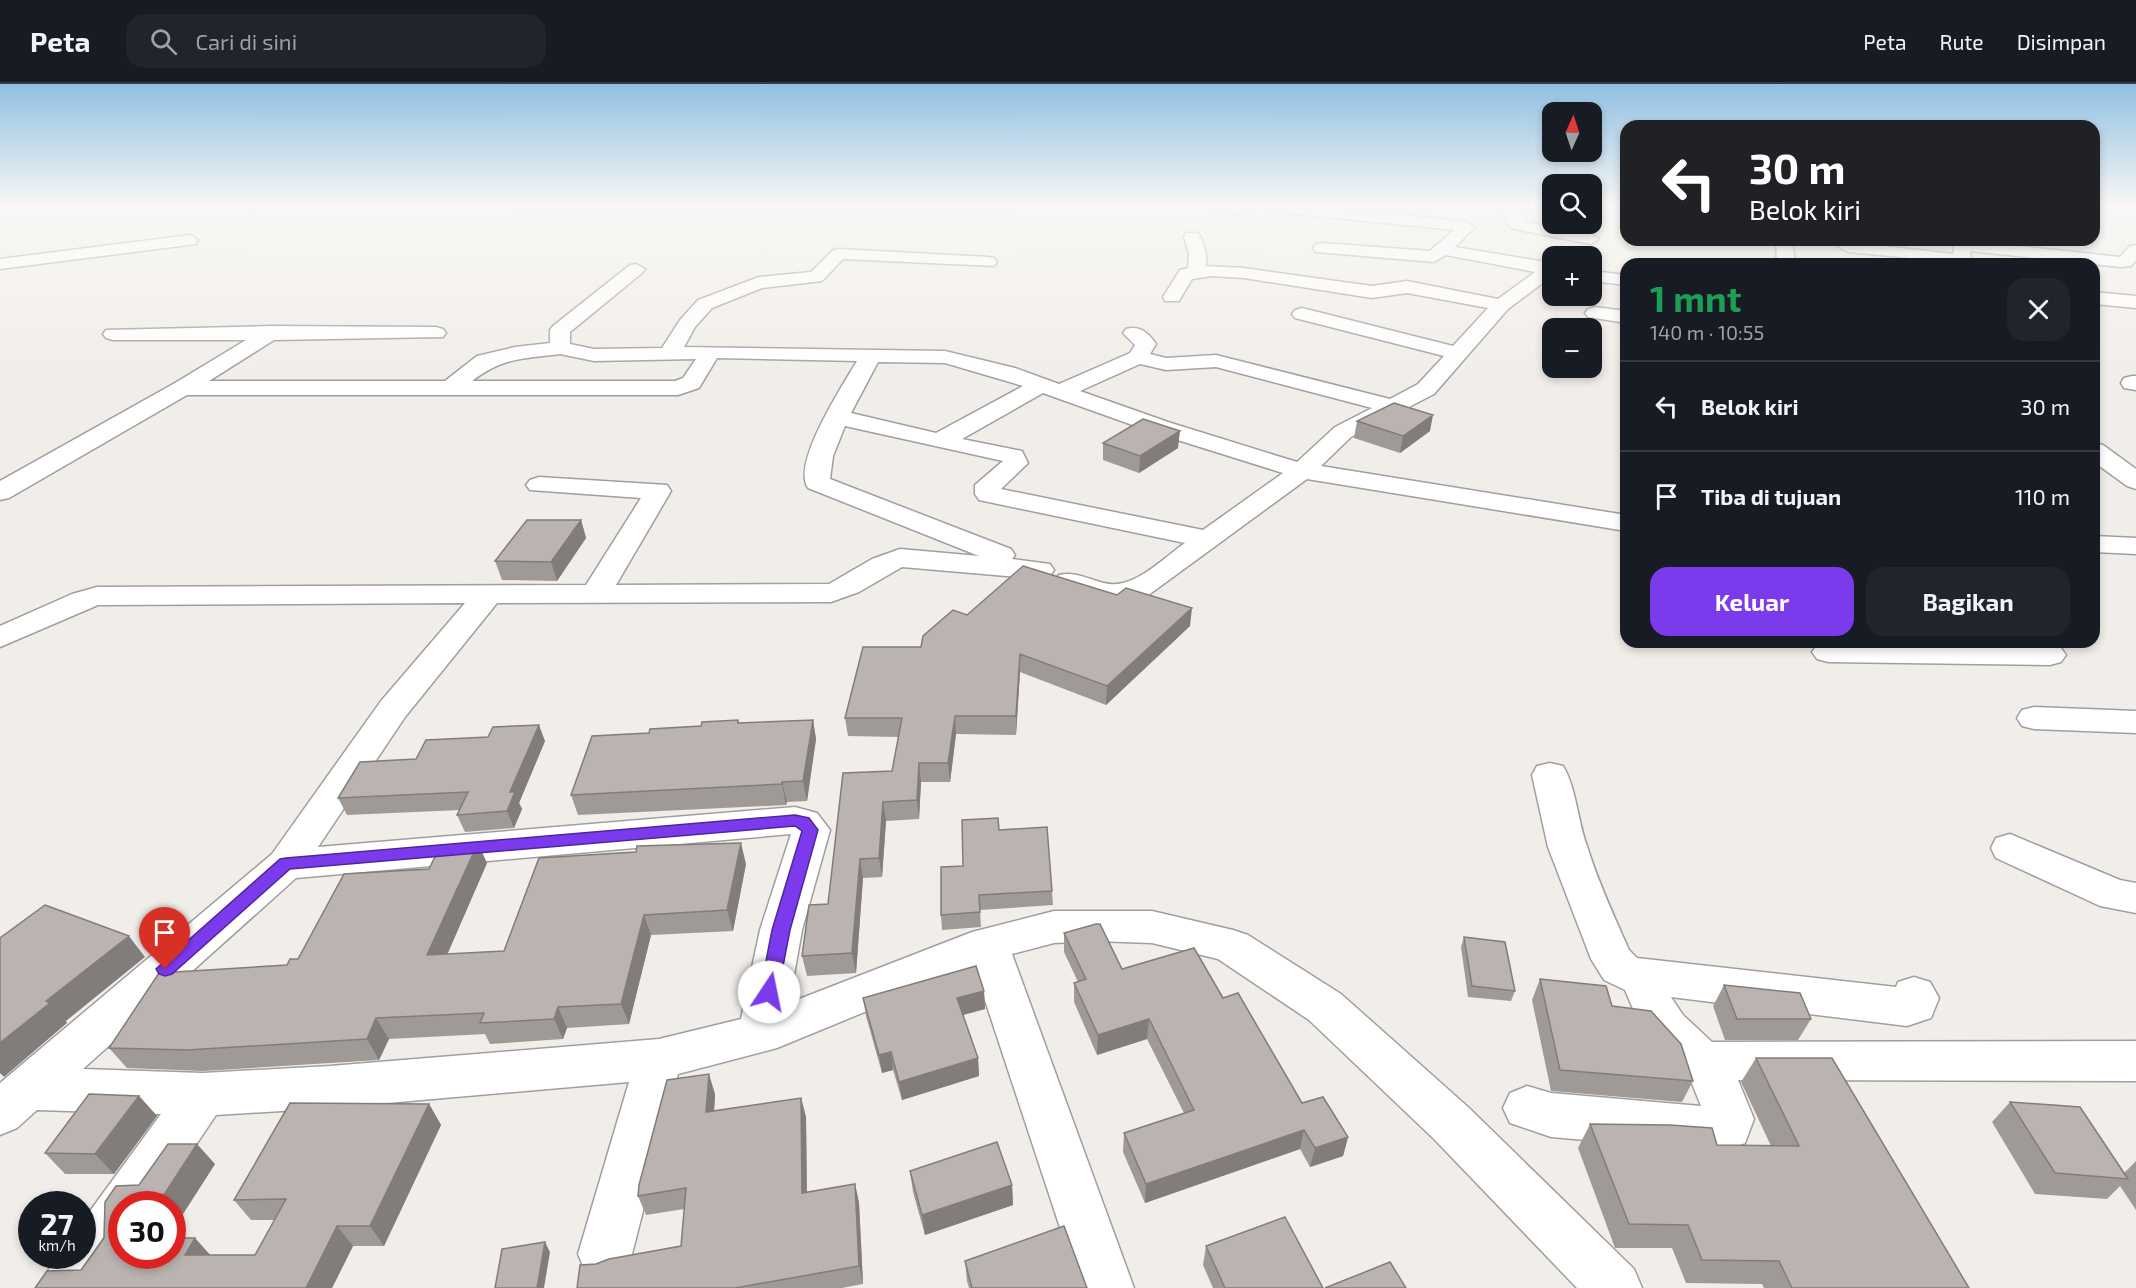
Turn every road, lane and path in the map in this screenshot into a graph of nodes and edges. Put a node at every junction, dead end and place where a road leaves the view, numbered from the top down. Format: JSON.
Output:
{"nodes":[{"id":1,"x":829,"y":264,"type":"edge"},
{"id":2,"x":1197,"y":264,"type":"edge"},
{"id":3,"x":1521,"y":264,"type":"edge"},
{"id":4,"x":1542,"y":268,"type":"edge"},
{"id":5,"x":636,"y":269,"type":"dead end"},
{"id":6,"x":1197,"y":272,"type":"junction"},
{"id":7,"x":1542,"y":277,"type":"edge"},
{"id":8,"x":1602,"y":277,"type":"edge"},
{"id":9,"x":1620,"y":279,"type":"edge"},
{"id":10,"x":1172,"y":297,"type":"dead end"},
{"id":11,"x":2100,"y":299,"type":"edge"},
{"id":12,"x":2136,"y":302,"type":"edge"},
{"id":13,"x":1501,"y":305,"type":"junction"},
{"id":14,"x":1595,"y":312,"type":"dead end"},
{"id":15,"x":1302,"y":314,"type":"dead end"},
{"id":16,"x":1620,"y":316,"type":"edge"},
{"id":17,"x":272,"y":333,"type":"junction"},
{"id":18,"x":436,"y":333,"type":"dead end"},
{"id":19,"x":1133,"y":333,"type":"dead end"},
{"id":20,"x":113,"y":334,"type":"dead end"},
{"id":21,"x":560,"y":348,"type":"junction"},
{"id":22,"x":711,"y":352,"type":"junction"},
{"id":23,"x":1458,"y":353,"type":"junction"},
{"id":24,"x":669,"y":354,"type":"junction"},
{"id":25,"x":872,"y":354,"type":"junction"},
{"id":26,"x":1138,"y":357,"type":"junction"},
{"id":27,"x":183,"y":388,"type":"junction"},
{"id":28,"x":450,"y":388,"type":"junction"},
{"id":29,"x":1051,"y":388,"type":"junction"},
{"id":30,"x":1395,"y":406,"type":"junction"},
{"id":31,"x":837,"y":417,"type":"junction"},
{"id":32,"x":940,"y":441,"type":"junction"},
{"id":33,"x":2100,"y":454,"type":"edge"},
{"id":34,"x":1302,"y":471,"type":"junction"},
{"id":35,"x":2136,"y":481,"type":"edge"},
{"id":36,"x":539,"y":485,"type":"dead end"},
{"id":37,"x":0,"y":492,"type":"edge"},
{"id":38,"x":1620,"y":522,"type":"edge"},
{"id":39,"x":1208,"y":539,"type":"junction"},
{"id":40,"x":2100,"y":544,"type":"edge"},
{"id":41,"x":2136,"y":546,"type":"edge"},
{"id":42,"x":1040,"y":570,"type":"junction"},
{"id":43,"x":596,"y":593,"type":"junction"},
{"id":44,"x":489,"y":594,"type":"junction"},
{"id":45,"x":0,"y":638,"type":"edge"},
{"id":46,"x":2044,"y":648,"type":"edge"},
{"id":47,"x":1828,"y":651,"type":"dead end"},
{"id":48,"x":2034,"y":718,"type":"dead end"},
{"id":49,"x":2136,"y":722,"type":"edge"},
{"id":50,"x":1550,"y":775,"type":"dead end"},
{"id":51,"x":2010,"y":848,"type":"dead end"},
{"id":52,"x":286,"y":864,"type":"junction"},
{"id":53,"x":2136,"y":898,"type":"edge"},
{"id":54,"x":987,"y":944,"type":"junction"},
{"id":55,"x":1648,"y":976,"type":"junction"},
{"id":56,"x":1914,"y":995,"type":"dead end"},
{"id":57,"x":761,"y":1034,"type":"junction"},
{"id":58,"x":659,"y":1059,"type":"junction"},
{"id":59,"x":2136,"y":1061,"type":"edge"},
{"id":60,"x":1710,"y":1068,"type":"junction"},
{"id":61,"x":203,"y":1094,"type":"junction"},
{"id":62,"x":14,"y":1101,"type":"edge"},
{"id":63,"x":1527,"y":1108,"type":"dead end"},
{"id":64,"x":135,"y":1191,"type":"edge"},
{"id":65,"x":108,"y":1230,"type":"edge"},
{"id":66,"x":605,"y":1254,"type":"dead end"},
{"id":67,"x":68,"y":1288,"type":"edge"},
{"id":68,"x":1107,"y":1288,"type":"edge"},
{"id":69,"x":1615,"y":1288,"type":"edge"}],
"edges":[{"from":1,"to":24,"type":"street"},
{"from":2,"to":6,"type":"street"},
{"from":3,"to":4,"type":"street"},
{"from":5,"to":21,"type":"street"},
{"from":6,"to":10,"type":"street"},
{"from":6,"to":13,"type":"street"},
{"from":7,"to":13,"type":"street"},
{"from":8,"to":9,"type":"street"},
{"from":11,"to":12,"type":"street"},
{"from":13,"to":23,"type":"street"},
{"from":14,"to":16,"type":"street"},
{"from":15,"to":23,"type":"street"},
{"from":17,"to":18,"type":"street"},
{"from":17,"to":20,"type":"street"},
{"from":17,"to":27,"type":"street"},
{"from":19,"to":26,"type":"street"},
{"from":21,"to":24,"type":"street"},
{"from":21,"to":28,"type":"street"},
{"from":22,"to":24,"type":"street"},
{"from":22,"to":25,"type":"street"},
{"from":22,"to":28,"type":"street"},
{"from":23,"to":30,"type":"street"},
{"from":25,"to":29,"type":"street"},
{"from":25,"to":31,"type":"street"},
{"from":26,"to":29,"type":"street"},
{"from":26,"to":30,"type":"street"},
{"from":27,"to":28,"type":"street"},
{"from":27,"to":37,"type":"street"},
{"from":29,"to":32,"type":"street"},
{"from":29,"to":34,"type":"street"},
{"from":30,"to":34,"type":"street"},
{"from":31,"to":32,"type":"street"},
{"from":31,"to":42,"type":"street"},
{"from":32,"to":39,"type":"street"},
{"from":33,"to":35,"type":"street"},
{"from":34,"to":38,"type":"street"},
{"from":34,"to":39,"type":"street"},
{"from":36,"to":43,"type":"street"},
{"from":39,"to":42,"type":"street"},
{"from":40,"to":41,"type":"street"},
{"from":42,"to":43,"type":"street"},
{"from":43,"to":44,"type":"street"},
{"from":44,"to":45,"type":"street"},
{"from":44,"to":52,"type":"street"},
{"from":46,"to":47,"type":"street"},
{"from":48,"to":49,"type":"street"},
{"from":50,"to":55,"type":"street"},
{"from":51,"to":53,"type":"street"},
{"from":52,"to":57,"type":"street"},
{"from":52,"to":62,"type":"street"},
{"from":54,"to":57,"type":"street"},
{"from":54,"to":68,"type":"street"},
{"from":54,"to":69,"type":"street"},
{"from":55,"to":56,"type":"street"},
{"from":55,"to":60,"type":"street"},
{"from":57,"to":58,"type":"street"},
{"from":58,"to":61,"type":"street"},
{"from":58,"to":66,"type":"street"},
{"from":59,"to":60,"type":"street"},
{"from":60,"to":63,"type":"street"},
{"from":61,"to":62,"type":"street"},
{"from":61,"to":64,"type":"street"},
{"from":65,"to":67,"type":"street"}]}
